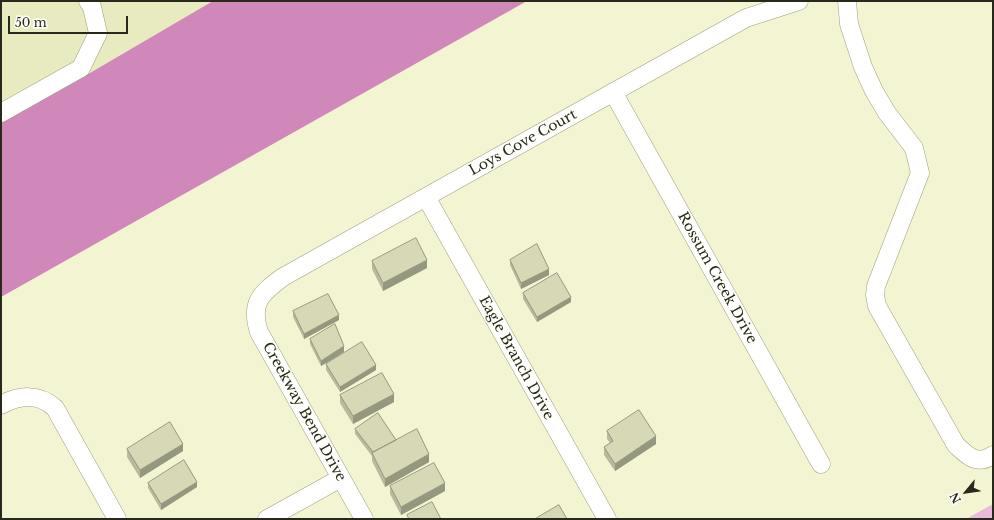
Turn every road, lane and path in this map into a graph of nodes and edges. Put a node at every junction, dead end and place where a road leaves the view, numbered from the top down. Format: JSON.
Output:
{"nodes":[{"id":1,"x":88,"y":1,"type":"edge"},
{"id":2,"x":799,"y":1,"type":"edge"},
{"id":3,"x":847,"y":1,"type":"edge"},
{"id":4,"x":613,"y":92,"type":"junction"},
{"id":5,"x":1,"y":113,"type":"edge"},
{"id":6,"x":426,"y":197,"type":"junction"},
{"id":7,"x":257,"y":303,"type":"joint"},
{"id":8,"x":1,"y":405,"type":"edge"},
{"id":9,"x":993,"y":455,"type":"edge"},
{"id":10,"x":820,"y":464,"type":"dead end"},
{"id":11,"x":341,"y":478,"type":"junction"},
{"id":12,"x":118,"y":519,"type":"edge"},
{"id":13,"x":267,"y":519,"type":"edge"},
{"id":14,"x":364,"y":519,"type":"edge"},
{"id":15,"x":607,"y":519,"type":"edge"}],
"edges":[{"from":1,"to":5,"type":"street"},
{"from":2,"to":4,"type":"street","name":"Loys Cove Court"},
{"from":3,"to":9,"type":"street"},
{"from":4,"to":6,"type":"street","name":"Loys Cove Court"},
{"from":4,"to":10,"type":"street","name":"Rossum Creek Drive"},
{"from":6,"to":7,"type":"street","name":"Loys Cove Court"},
{"from":6,"to":15,"type":"street","name":"Eagle Branch Drive"},
{"from":7,"to":11,"type":"street","name":"Creekway Bend Drive"},
{"from":8,"to":12,"type":"street"},
{"from":11,"to":13,"type":"street"},
{"from":11,"to":14,"type":"street","name":"Creekway Bend Drive"}]}
